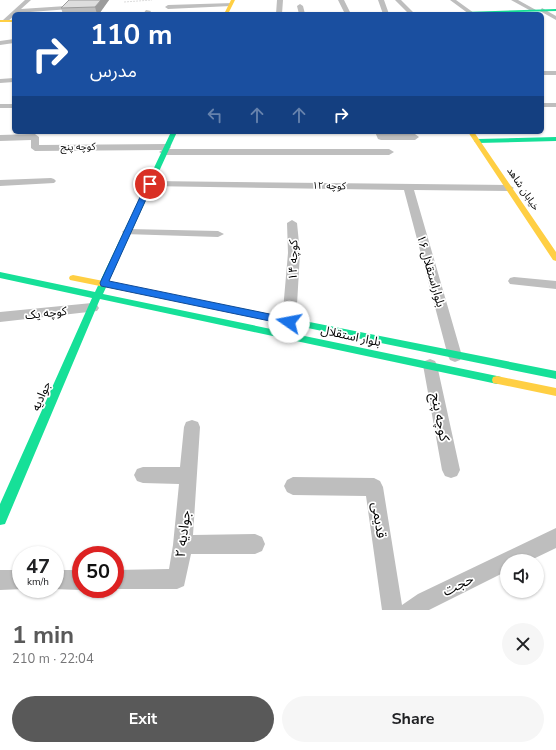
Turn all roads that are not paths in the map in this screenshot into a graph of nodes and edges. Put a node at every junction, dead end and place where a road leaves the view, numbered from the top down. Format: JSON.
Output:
{"nodes":[{"id":1,"x":28,"y":0,"type":"edge"},
{"id":2,"x":74,"y":0,"type":"edge"},
{"id":3,"x":280,"y":0,"type":"edge"},
{"id":4,"x":341,"y":0,"type":"edge"},
{"id":5,"x":381,"y":0,"type":"edge"},
{"id":6,"x":398,"y":0,"type":"edge"},
{"id":7,"x":453,"y":0,"type":"edge"},
{"id":8,"x":514,"y":0,"type":"edge"},
{"id":9,"x":232,"y":2,"type":"edge"},
{"id":10,"x":300,"y":2,"type":"edge"},
{"id":11,"x":168,"y":7,"type":"dead end"},
{"id":12,"x":538,"y":10,"type":"junction"},
{"id":13,"x":556,"y":10,"type":"edge"},
{"id":14,"x":17,"y":11,"type":"joint"},
{"id":15,"x":227,"y":12,"type":"edge"},
{"id":16,"x":279,"y":12,"type":"edge"},
{"id":17,"x":302,"y":12,"type":"edge"},
{"id":18,"x":347,"y":12,"type":"edge"},
{"id":19,"x":385,"y":12,"type":"edge"},
{"id":20,"x":410,"y":12,"type":"edge"},
{"id":21,"x":473,"y":12,"type":"edge"},
{"id":22,"x":525,"y":12,"type":"edge"},
{"id":23,"x":542,"y":12,"type":"edge"},
{"id":24,"x":544,"y":13,"type":"edge"},
{"id":25,"x":556,"y":18,"type":"edge"},
{"id":26,"x":12,"y":41,"type":"edge"},
{"id":27,"x":0,"y":43,"type":"edge"},
{"id":28,"x":544,"y":73,"type":"edge"},
{"id":29,"x":556,"y":73,"type":"edge"},
{"id":30,"x":12,"y":80,"type":"edge"},
{"id":31,"x":0,"y":81,"type":"edge"},
{"id":32,"x":544,"y":105,"type":"edge"},
{"id":33,"x":556,"y":105,"type":"edge"},
{"id":34,"x":0,"y":106,"type":"edge"},
{"id":35,"x":12,"y":106,"type":"edge"},
{"id":36,"x":173,"y":134,"type":"edge"},
{"id":37,"x":380,"y":134,"type":"edge"},
{"id":38,"x":472,"y":134,"type":"edge"},
{"id":39,"x":415,"y":137,"type":"dead end"},
{"id":40,"x":0,"y":138,"type":"edge"},
{"id":41,"x":556,"y":140,"type":"edge"},
{"id":42,"x":477,"y":141,"type":"junction"},
{"id":43,"x":166,"y":149,"type":"junction"},
{"id":44,"x":389,"y":152,"type":"dead end"},
{"id":45,"x":51,"y":180,"type":"dead end"},
{"id":46,"x":0,"y":183,"type":"edge"},
{"id":47,"x":150,"y":184,"type":"junction"},
{"id":48,"x":408,"y":186,"type":"junction"},
{"id":49,"x":509,"y":188,"type":"junction"},
{"id":50,"x":292,"y":223,"type":"dead end"},
{"id":51,"x":536,"y":227,"type":"junction"},
{"id":52,"x":549,"y":229,"type":"dead end"},
{"id":53,"x":128,"y":232,"type":"junction"},
{"id":54,"x":218,"y":234,"type":"dead end"},
{"id":55,"x":556,"y":258,"type":"edge"},
{"id":56,"x":0,"y":275,"type":"edge"},
{"id":57,"x":67,"y":276,"type":"dead end"},
{"id":58,"x":514,"y":281,"type":"dead end"},
{"id":59,"x":104,"y":283,"type":"junction"},
{"id":60,"x":556,"y":286,"type":"edge"},
{"id":61,"x":97,"y":296,"type":"junction"},
{"id":62,"x":92,"y":308,"type":"junction"},
{"id":63,"x":0,"y":317,"type":"edge"},
{"id":64,"x":289,"y":322,"type":"junction"},
{"id":65,"x":455,"y":356,"type":"junction"},
{"id":66,"x":430,"y":365,"type":"junction"},
{"id":67,"x":556,"y":375,"type":"edge"},
{"id":68,"x":556,"y":392,"type":"edge"},
{"id":69,"x":192,"y":427,"type":"dead end"},
{"id":70,"x":451,"y":470,"type":"dead end"},
{"id":71,"x":143,"y":475,"type":"dead end"},
{"id":72,"x":189,"y":476,"type":"junction"},
{"id":73,"x":293,"y":486,"type":"dead end"},
{"id":74,"x":0,"y":519,"type":"edge"},
{"id":75,"x":556,"y":538,"type":"edge"},
{"id":76,"x":255,"y":544,"type":"dead end"},
{"id":77,"x":182,"y":545,"type":"junction"},
{"id":78,"x":522,"y":554,"type":"edge"},
{"id":79,"x":500,"y":565,"type":"edge"},
{"id":80,"x":0,"y":580,"type":"edge"},
{"id":81,"x":12,"y":580,"type":"edge"},
{"id":82,"x":124,"y":580,"type":"edge"},
{"id":83,"x":422,"y":607,"type":"edge"},
{"id":84,"x":392,"y":610,"type":"edge"}],
"edges":[{"from":1,"to":14,"type":"street"},
{"from":2,"to":14,"type":"street"},
{"from":3,"to":16,"type":"street"},
{"from":4,"to":18,"type":"street"},
{"from":5,"to":19,"type":"street"},
{"from":6,"to":20,"type":"street"},
{"from":7,"to":21,"type":"street"},
{"from":8,"to":12,"type":"street"},
{"from":9,"to":11,"type":"street"},
{"from":9,"to":15,"type":"main road"},
{"from":10,"to":17,"type":"street"},
{"from":12,"to":13,"type":"main road"},
{"from":12,"to":22,"type":"main road"},
{"from":12,"to":23,"type":"street"},
{"from":24,"to":25,"type":"street"},
{"from":26,"to":27,"type":"street"},
{"from":28,"to":29,"type":"street"},
{"from":30,"to":31,"type":"street"},
{"from":32,"to":33,"type":"street"},
{"from":34,"to":35,"type":"street"},
{"from":36,"to":43,"type":"main road","name":"جوادیه"},
{"from":37,"to":39,"type":"street"},
{"from":38,"to":42,"type":"main road","name":"خیابان شاهد"},
{"from":40,"to":43,"type":"street","name":"کوچه پنج"},
{"from":41,"to":42,"type":"main road"},
{"from":42,"to":49,"type":"main road","name":"خیابان شاهد"},
{"from":43,"to":44,"type":"street"},
{"from":43,"to":47,"type":"main road","name":"جوادیه"},
{"from":45,"to":46,"type":"street"},
{"from":47,"to":48,"type":"street","name":"کوچه ۱۲"},
{"from":47,"to":53,"type":"main road","name":"جوادیه"},
{"from":48,"to":49,"type":"street","name":"کوچه ۱۲"},
{"from":48,"to":65,"type":"street","name":"بلواراستقلال ۱۶"},
{"from":49,"to":51,"type":"main road","name":"خیابان شاهد"},
{"from":50,"to":64,"type":"street","name":"کوچه ۱۴"},
{"from":51,"to":52,"type":"main road"},
{"from":51,"to":55,"type":"main road","name":"خیابان شاهد"},
{"from":53,"to":54,"type":"street"},
{"from":53,"to":59,"type":"main road","name":"جوادیه"},
{"from":56,"to":61,"type":"main road","name":"بلوار استقلال"},
{"from":57,"to":59,"type":"main road","name":"بلوار استقلال"},
{"from":58,"to":60,"type":"street"},
{"from":59,"to":61,"type":"main road","name":"جوادیه"},
{"from":59,"to":64,"type":"main road","name":"بلوار استقلال"},
{"from":61,"to":62,"type":"main road","name":"جوادیه"},
{"from":61,"to":66,"type":"main road","name":"بلوار استقلال"},
{"from":62,"to":63,"type":"street","name":"کوچه یک"},
{"from":62,"to":74,"type":"main road","name":"جوادیه"},
{"from":64,"to":65,"type":"main road","name":"بلوار استقلال"},
{"from":65,"to":67,"type":"main road","name":"بلوار استقلال"},
{"from":66,"to":68,"type":"main road","name":"بلوار استقلال"},
{"from":66,"to":70,"type":"street","name":"کوچه پنج"},
{"from":69,"to":72,"type":"street","name":"جوادیه ۲"},
{"from":71,"to":72,"type":"street"},
{"from":72,"to":77,"type":"street","name":"جوادیه ۲"},
{"from":73,"to":84,"type":"street","name":"قدیمی"},
{"from":75,"to":78,"type":"street","name":"حجت"},
{"from":76,"to":77,"type":"street"},
{"from":77,"to":82,"type":"street","name":"جوادیه ۲"},
{"from":79,"to":83,"type":"street","name":"حجت"},
{"from":80,"to":81,"type":"street"}]}
